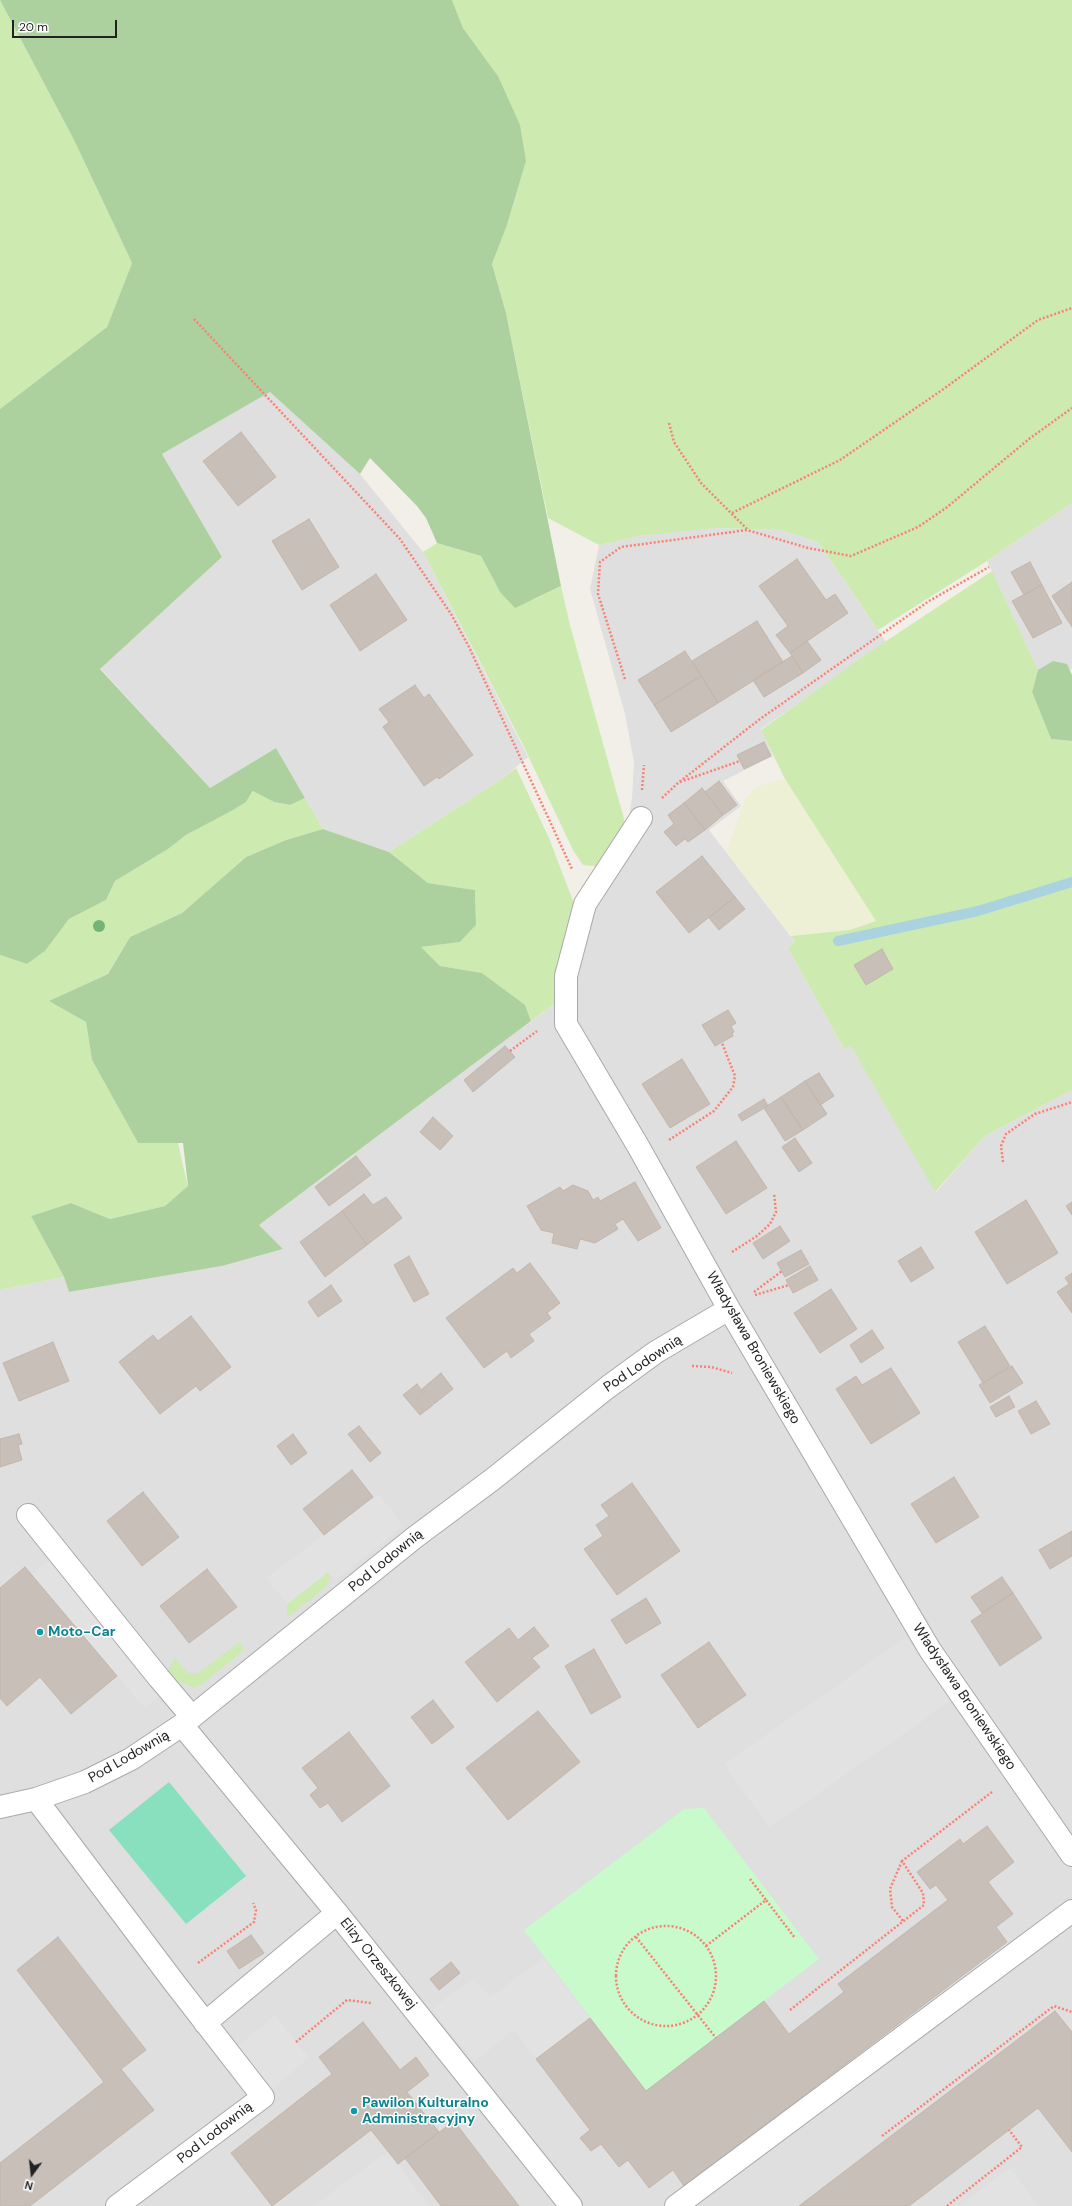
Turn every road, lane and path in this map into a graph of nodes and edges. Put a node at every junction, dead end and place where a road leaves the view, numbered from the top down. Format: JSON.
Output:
{"nodes":[{"id":1,"x":1072,"y":308,"type":"edge"},
{"id":2,"x":194,"y":319,"type":"dead end"},
{"id":3,"x":1072,"y":408,"type":"edge"},
{"id":4,"x":670,"y":422,"type":"dead end"},
{"id":5,"x":732,"y":514,"type":"junction"},
{"id":6,"x":747,"y":530,"type":"junction"},
{"id":7,"x":989,"y":567,"type":"dead end"},
{"id":8,"x":625,"y":679,"type":"dead end"},
{"id":9,"x":740,"y":761,"type":"dead end"},
{"id":10,"x":644,"y":765,"type":"dead end"},
{"id":11,"x":678,"y":783,"type":"junction"},
{"id":12,"x":641,"y":818,"type":"junction"},
{"id":13,"x":585,"y":904,"type":"junction"},
{"id":14,"x":722,"y":1043,"type":"dead end"},
{"id":15,"x":1072,"y":1102,"type":"edge"},
{"id":16,"x":666,"y":1142,"type":"dead end"},
{"id":17,"x":1003,"y":1162,"type":"dead end"},
{"id":18,"x":774,"y":1193,"type":"dead end"},
{"id":19,"x":704,"y":1264,"type":"junction"},
{"id":20,"x":782,"y":1272,"type":"dead end"},
{"id":21,"x":789,"y":1286,"type":"dead end"},
{"id":22,"x":729,"y":1309,"type":"junction"},
{"id":23,"x":689,"y":1366,"type":"dead end"},
{"id":24,"x":738,"y":1374,"type":"dead end"},
{"id":25,"x":28,"y":1514,"type":"dead end"},
{"id":26,"x":187,"y":1721,"type":"junction"},
{"id":27,"x":1016,"y":1774,"type":"junction"},
{"id":28,"x":36,"y":1799,"type":"junction"},
{"id":29,"x":0,"y":1807,"type":"edge"},
{"id":30,"x":1072,"y":1855,"type":"edge"},
{"id":31,"x":902,"y":1861,"type":"junction"},
{"id":32,"x":750,"y":1879,"type":"dead end"},
{"id":33,"x":766,"y":1900,"type":"junction"},
{"id":34,"x":252,"y":1902,"type":"dead end"},
{"id":35,"x":1072,"y":1911,"type":"edge"},
{"id":36,"x":337,"y":1913,"type":"junction"},
{"id":37,"x":903,"y":1921,"type":"junction"},
{"id":38,"x":636,"y":1937,"type":"junction"},
{"id":39,"x":795,"y":1938,"type":"dead end"},
{"id":40,"x":706,"y":1946,"type":"junction"},
{"id":41,"x":173,"y":1981,"type":"junction"},
{"id":42,"x":790,"y":2010,"type":"dead end"},
{"id":43,"x":1072,"y":2012,"type":"edge"},
{"id":44,"x":698,"y":2016,"type":"junction"},
{"id":45,"x":205,"y":2022,"type":"junction"},
{"id":46,"x":716,"y":2038,"type":"dead end"},
{"id":47,"x":1009,"y":2130,"type":"dead end"},
{"id":48,"x":882,"y":2136,"type":"dead end"},
{"id":49,"x":117,"y":2206,"type":"edge"},
{"id":50,"x":571,"y":2206,"type":"edge"},
{"id":51,"x":676,"y":2206,"type":"edge"},
{"id":52,"x":947,"y":2206,"type":"edge"}],
"edges":[{"from":1,"to":5,"type":"path"},
{"from":2,"to":13,"type":"path"},
{"from":3,"to":6,"type":"path"},
{"from":4,"to":5,"type":"path"},
{"from":5,"to":6,"type":"path"},
{"from":6,"to":8,"type":"path"},
{"from":7,"to":11,"type":"path"},
{"from":9,"to":11,"type":"path"},
{"from":10,"to":12,"type":"path"},
{"from":11,"to":12,"type":"path"},
{"from":12,"to":13,"type":"street","name":"Władysława Broniewskiego"},
{"from":13,"to":19,"type":"street","name":"Władysława Broniewskiego"},
{"from":14,"to":16,"type":"path"},
{"from":15,"to":17,"type":"path"},
{"from":18,"to":19,"type":"path"},
{"from":19,"to":22,"type":"street","name":"Władysława Broniewskiego"},
{"from":20,"to":21,"type":"path"},
{"from":22,"to":26,"type":"street","name":"Pod Lodownią"},
{"from":22,"to":27,"type":"street","name":"Władysława Broniewskiego"},
{"from":23,"to":24,"type":"path"},
{"from":25,"to":26,"type":"street","name":"Elizy Orzeszkowej"},
{"from":26,"to":28,"type":"street","name":"Pod Lodownią"},
{"from":26,"to":36,"type":"street","name":"Elizy Orzeszkowej"},
{"from":27,"to":30,"type":"street","name":"Władysława Broniewskiego"},
{"from":27,"to":31,"type":"path"},
{"from":28,"to":29,"type":"street","name":"Pod Lodownią"},
{"from":28,"to":41,"type":"street","name":"Pod Lodownią"},
{"from":31,"to":37,"type":"path"},
{"from":31,"to":37,"type":"path"},
{"from":32,"to":33,"type":"path"},
{"from":33,"to":39,"type":"path"},
{"from":33,"to":40,"type":"path"},
{"from":34,"to":41,"type":"path"},
{"from":35,"to":51,"type":"street"},
{"from":36,"to":45,"type":"street"},
{"from":36,"to":50,"type":"street","name":"Elizy Orzeszkowej"},
{"from":37,"to":42,"type":"path"},
{"from":38,"to":40,"type":"path"},
{"from":38,"to":44,"type":"path"},
{"from":38,"to":44,"type":"path"},
{"from":40,"to":44,"type":"path"},
{"from":41,"to":45,"type":"street","name":"Pod Lodownią"},
{"from":43,"to":48,"type":"path"},
{"from":44,"to":46,"type":"path"},
{"from":45,"to":49,"type":"street","name":"Pod Lodownią"},
{"from":47,"to":52,"type":"path"}]}
